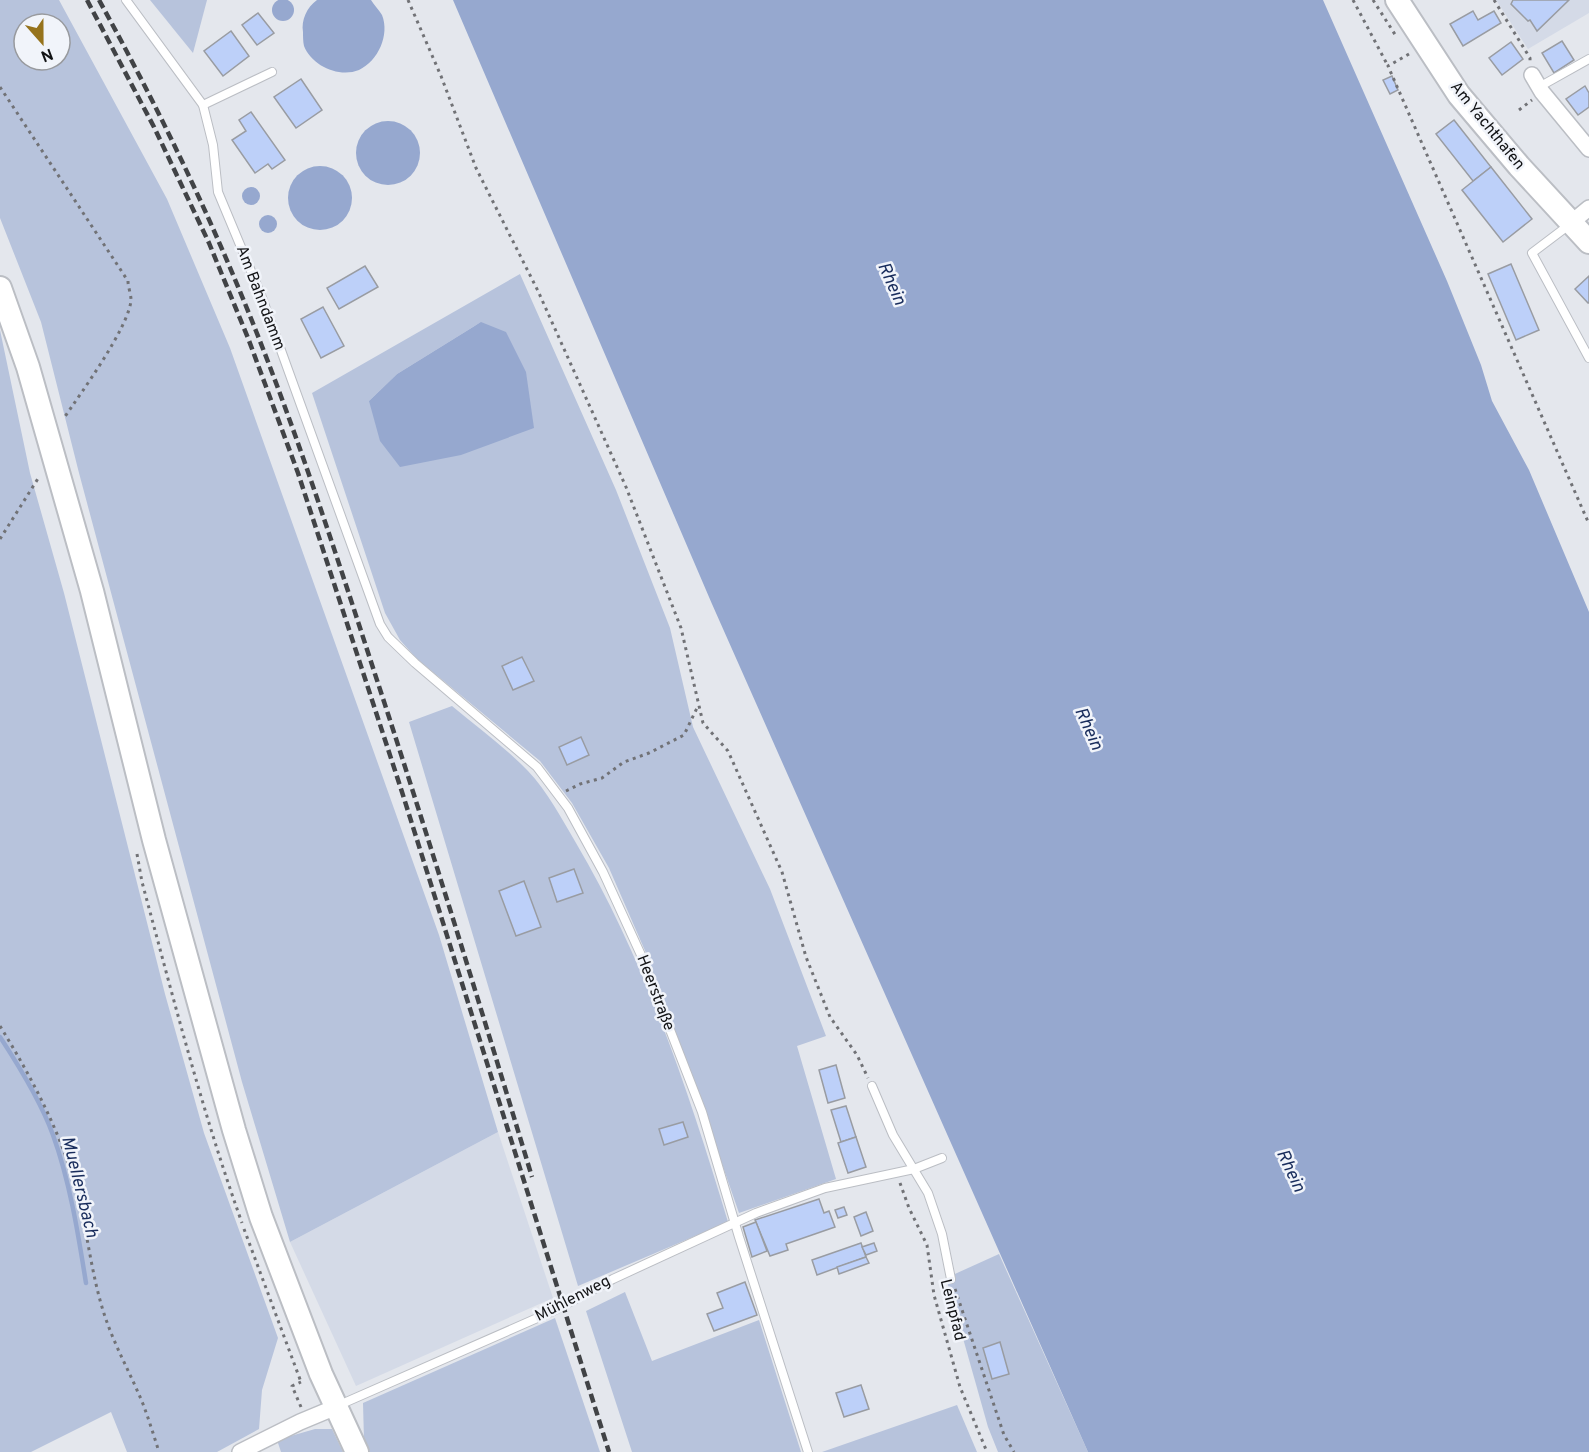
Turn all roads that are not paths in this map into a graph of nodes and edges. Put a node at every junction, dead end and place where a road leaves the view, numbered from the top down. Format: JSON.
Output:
{"nodes":[{"id":1,"x":126,"y":0,"type":"edge"},
{"id":2,"x":1396,"y":0,"type":"edge"},
{"id":3,"x":1589,"y":58,"type":"edge"},
{"id":4,"x":272,"y":72,"type":"dead end"},
{"id":5,"x":1535,"y":81,"type":"joint"},
{"id":6,"x":202,"y":105,"type":"junction"},
{"id":7,"x":1589,"y":149,"type":"edge"},
{"id":8,"x":1581,"y":215,"type":"edge"},
{"id":9,"x":1589,"y":242,"type":"edge"},
{"id":10,"x":0,"y":288,"type":"edge"},
{"id":11,"x":1589,"y":358,"type":"edge"},
{"id":12,"x":374,"y":610,"type":"joint"},
{"id":13,"x":872,"y":1086,"type":"road end"},
{"id":14,"x":942,"y":1158,"type":"dead end"},
{"id":15,"x":914,"y":1169,"type":"junction"},
{"id":16,"x":735,"y":1223,"type":"junction"},
{"id":17,"x":951,"y":1279,"type":"road end"},
{"id":18,"x":336,"y":1407,"type":"junction"},
{"id":19,"x":240,"y":1452,"type":"edge"},
{"id":20,"x":357,"y":1452,"type":"edge"},
{"id":21,"x":808,"y":1452,"type":"edge"}],
"edges":[{"from":1,"to":6,"type":"lane","name":"Am Bahndamm"},
{"from":2,"to":8,"type":"main road","name":"Am Yachthafen"},
{"from":3,"to":5,"type":"lane"},
{"from":4,"to":6,"type":"lane"},
{"from":5,"to":7,"type":"street"},
{"from":6,"to":12,"type":"lane","name":"Am Bahndamm"},
{"from":8,"to":9,"type":"main road","name":"Am Yachthafen"},
{"from":8,"to":11,"type":"lane"},
{"from":10,"to":18,"type":"main road"},
{"from":12,"to":16,"type":"lane","name":"Heerstraße"},
{"from":13,"to":15,"type":"lane"},
{"from":14,"to":15,"type":"lane","name":"Mühlenweg"},
{"from":15,"to":16,"type":"lane","name":"Mühlenweg"},
{"from":15,"to":17,"type":"lane"},
{"from":16,"to":18,"type":"lane","name":"Mühlenweg"},
{"from":16,"to":21,"type":"lane","name":"Heerstraße"},
{"from":18,"to":19,"type":"street","name":"Mühlenweg"},
{"from":18,"to":20,"type":"main road"}]}
